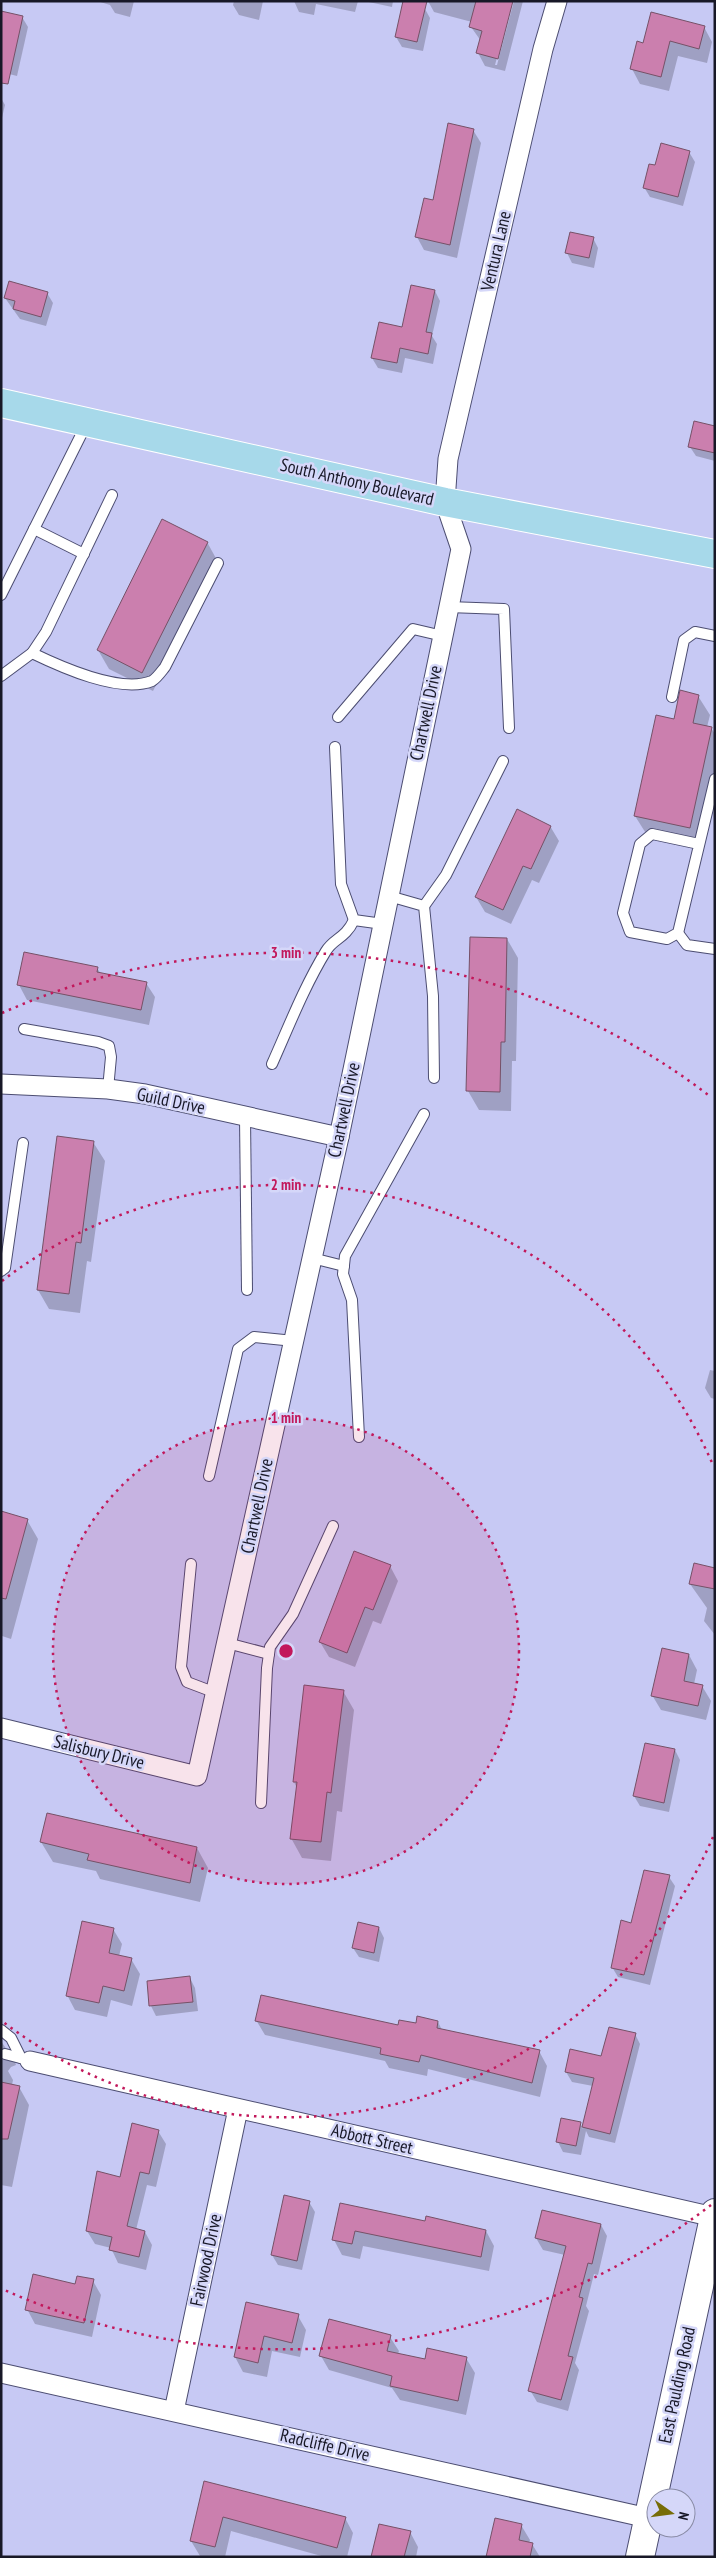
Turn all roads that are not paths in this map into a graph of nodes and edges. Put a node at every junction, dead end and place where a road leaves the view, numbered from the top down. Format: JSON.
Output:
{"nodes":[{"id":1,"x":557,"y":1,"type":"edge"},
{"id":2,"x":1,"y":403,"type":"edge"},
{"id":3,"x":88,"y":422,"type":"junction"},
{"id":4,"x":112,"y":495,"type":"dead end"},
{"id":5,"x":445,"y":502,"type":"junction"},
{"id":6,"x":34,"y":530,"type":"junction"},
{"id":7,"x":84,"y":554,"type":"junction"},
{"id":8,"x":715,"y":554,"type":"edge"},
{"id":9,"x":218,"y":563,"type":"dead end"},
{"id":10,"x":1,"y":595,"type":"edge"},
{"id":11,"x":448,"y":606,"type":"junction"},
{"id":12,"x":443,"y":636,"type":"junction"},
{"id":13,"x":715,"y":636,"type":"edge"},
{"id":14,"x":32,"y":653,"type":"junction"},
{"id":15,"x":1,"y":676,"type":"edge"},
{"id":16,"x":672,"y":697,"type":"dead end"},
{"id":17,"x":338,"y":717,"type":"dead end"},
{"id":18,"x":509,"y":728,"type":"dead end"},
{"id":19,"x":335,"y":747,"type":"dead end"},
{"id":20,"x":503,"y":761,"type":"dead end"},
{"id":21,"x":715,"y":778,"type":"edge"},
{"id":22,"x":713,"y":793,"type":"edge"},
{"id":23,"x":699,"y":844,"type":"junction"},
{"id":24,"x":389,"y":896,"type":"junction"},
{"id":25,"x":424,"y":906,"type":"junction"},
{"id":26,"x":354,"y":920,"type":"junction"},
{"id":27,"x":383,"y":924,"type":"junction"},
{"id":28,"x":678,"y":933,"type":"junction"},
{"id":29,"x":715,"y":949,"type":"edge"},
{"id":30,"x":24,"y":1029,"type":"dead end"},
{"id":31,"x":272,"y":1064,"type":"dead end"},
{"id":32,"x":434,"y":1078,"type":"dead end"},
{"id":33,"x":1,"y":1084,"type":"edge"},
{"id":34,"x":108,"y":1089,"type":"junction"},
{"id":35,"x":424,"y":1114,"type":"dead end"},
{"id":36,"x":245,"y":1118,"type":"junction"},
{"id":37,"x":339,"y":1138,"type":"junction"},
{"id":38,"x":23,"y":1143,"type":"dead end"},
{"id":39,"x":312,"y":1258,"type":"junction"},
{"id":40,"x":344,"y":1266,"type":"junction"},
{"id":41,"x":1,"y":1271,"type":"edge"},
{"id":42,"x":247,"y":1290,"type":"dead end"},
{"id":43,"x":294,"y":1341,"type":"junction"},
{"id":44,"x":359,"y":1437,"type":"dead end"},
{"id":45,"x":209,"y":1476,"type":"dead end"},
{"id":46,"x":333,"y":1526,"type":"dead end"},
{"id":47,"x":190,"y":1564,"type":"dead end"},
{"id":48,"x":227,"y":1644,"type":"junction"},
{"id":49,"x":269,"y":1654,"type":"junction"},
{"id":50,"x":216,"y":1693,"type":"junction"},
{"id":51,"x":1,"y":1728,"type":"edge"},
{"id":52,"x":198,"y":1776,"type":"joint"},
{"id":53,"x":261,"y":1804,"type":"dead end"},
{"id":54,"x":1,"y":2030,"type":"edge"},
{"id":55,"x":5,"y":2054,"type":"dead end"},
{"id":56,"x":26,"y":2059,"type":"junction"},
{"id":57,"x":238,"y":2109,"type":"junction"},
{"id":58,"x":714,"y":2215,"type":"edge"},
{"id":59,"x":707,"y":2288,"type":"edge"},
{"id":60,"x":1,"y":2373,"type":"edge"},
{"id":61,"x":174,"y":2411,"type":"junction"},
{"id":62,"x":656,"y":2488,"type":"edge"},
{"id":63,"x":646,"y":2518,"type":"edge"},
{"id":64,"x":646,"y":2528,"type":"edge"},
{"id":65,"x":640,"y":2557,"type":"edge"}],
"edges":[{"from":1,"to":5,"type":"street","name":"Ventura Lane"},
{"from":2,"to":3,"type":"main road","name":"South Anthony Boulevard"},
{"from":3,"to":5,"type":"main road","name":"South Anthony Boulevard"},
{"from":3,"to":6,"type":"lane"},
{"from":4,"to":7,"type":"lane"},
{"from":5,"to":8,"type":"main road","name":"South Anthony Boulevard"},
{"from":5,"to":11,"type":"street","name":"Chartwell Drive"},
{"from":6,"to":7,"type":"lane"},
{"from":6,"to":10,"type":"lane"},
{"from":7,"to":14,"type":"lane"},
{"from":9,"to":14,"type":"lane"},
{"from":11,"to":12,"type":"street","name":"Chartwell Drive"},
{"from":11,"to":18,"type":"lane"},
{"from":12,"to":17,"type":"lane"},
{"from":12,"to":24,"type":"street","name":"Chartwell Drive"},
{"from":13,"to":16,"type":"lane"},
{"from":14,"to":15,"type":"lane"},
{"from":19,"to":26,"type":"lane"},
{"from":20,"to":25,"type":"lane"},
{"from":21,"to":22,"type":"lane"},
{"from":22,"to":23,"type":"lane"},
{"from":23,"to":28,"type":"lane"},
{"from":23,"to":28,"type":"lane"},
{"from":24,"to":25,"type":"lane"},
{"from":24,"to":27,"type":"street","name":"Chartwell Drive"},
{"from":25,"to":32,"type":"lane"},
{"from":26,"to":27,"type":"lane"},
{"from":26,"to":31,"type":"lane"},
{"from":27,"to":37,"type":"street","name":"Chartwell Drive"},
{"from":28,"to":29,"type":"lane"},
{"from":30,"to":34,"type":"lane"},
{"from":33,"to":34,"type":"street","name":"Guild Drive"},
{"from":34,"to":36,"type":"street","name":"Guild Drive"},
{"from":35,"to":40,"type":"lane"},
{"from":36,"to":37,"type":"street","name":"Guild Drive"},
{"from":36,"to":42,"type":"lane"},
{"from":37,"to":39,"type":"street","name":"Chartwell Drive"},
{"from":38,"to":41,"type":"lane"},
{"from":39,"to":40,"type":"lane"},
{"from":39,"to":43,"type":"street","name":"Chartwell Drive"},
{"from":40,"to":44,"type":"lane"},
{"from":43,"to":45,"type":"lane"},
{"from":43,"to":48,"type":"street","name":"Chartwell Drive"},
{"from":46,"to":49,"type":"lane"},
{"from":47,"to":50,"type":"lane"},
{"from":48,"to":49,"type":"lane"},
{"from":48,"to":50,"type":"street","name":"Chartwell Drive"},
{"from":49,"to":53,"type":"lane"},
{"from":50,"to":52,"type":"street","name":"Chartwell Drive"},
{"from":51,"to":52,"type":"street","name":"Salisbury Drive"},
{"from":54,"to":56,"type":"lane"},
{"from":55,"to":56,"type":"lane"},
{"from":56,"to":57,"type":"street","name":"Abbott Street"},
{"from":57,"to":58,"type":"street","name":"Abbott Street"},
{"from":57,"to":61,"type":"street","name":"Fairwood Drive"},
{"from":58,"to":59,"type":"main road","name":"East Paulding Road"},
{"from":59,"to":62,"type":"main road","name":"East Paulding Road"},
{"from":60,"to":61,"type":"street","name":"Radcliffe Drive"},
{"from":61,"to":63,"type":"street","name":"Radcliffe Drive"},
{"from":64,"to":65,"type":"main road","name":"East Paulding Road"}]}
